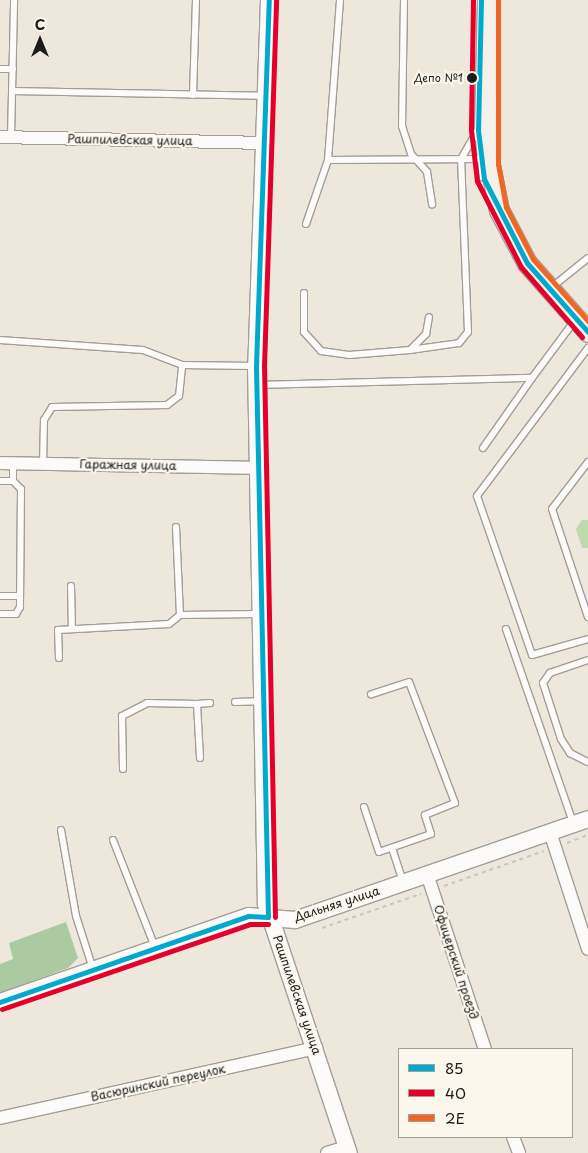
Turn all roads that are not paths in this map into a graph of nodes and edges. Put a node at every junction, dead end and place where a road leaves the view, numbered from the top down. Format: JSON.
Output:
{"nodes":[{"id":1,"x":14,"y":0,"type":"edge"},
{"id":2,"x":196,"y":0,"type":"edge"},
{"id":3,"x":269,"y":0,"type":"edge"},
{"id":4,"x":340,"y":0,"type":"edge"},
{"id":5,"x":404,"y":0,"type":"edge"},
{"id":6,"x":481,"y":0,"type":"edge"},
{"id":7,"x":490,"y":0,"type":"edge"},
{"id":8,"x":0,"y":68,"type":"edge"},
{"id":9,"x":13,"y":69,"type":"junction"},
{"id":10,"x":12,"y":91,"type":"junction"},
{"id":11,"x":193,"y":95,"type":"junction"},
{"id":12,"x":262,"y":96,"type":"junction"},
{"id":13,"x":478,"y":130,"type":"junction"},
{"id":14,"x":6,"y":137,"type":"edge"},
{"id":15,"x":261,"y":144,"type":"junction"},
{"id":16,"x":416,"y":159,"type":"junction"},
{"id":17,"x":461,"y":159,"type":"junction"},
{"id":18,"x":479,"y":159,"type":"junction"},
{"id":19,"x":328,"y":160,"type":"junction"},
{"id":20,"x":432,"y":205,"type":"dead end"},
{"id":21,"x":499,"y":210,"type":"junction"},
{"id":22,"x":306,"y":224,"type":"dead end"},
{"id":23,"x":588,"y":258,"type":"edge"},
{"id":24,"x":549,"y":290,"type":"junction"},
{"id":25,"x":304,"y":293,"type":"dead end"},
{"id":26,"x":429,"y":317,"type":"dead end"},
{"id":27,"x":582,"y":326,"type":"edge"},
{"id":28,"x":0,"y":340,"type":"edge"},
{"id":29,"x":588,"y":348,"type":"edge"},
{"id":30,"x":410,"y":350,"type":"junction"},
{"id":31,"x":182,"y":365,"type":"junction"},
{"id":32,"x":256,"y":366,"type":"junction"},
{"id":33,"x":532,"y":378,"type":"junction"},
{"id":34,"x":256,"y":385,"type":"junction"},
{"id":35,"x":483,"y":448,"type":"dead end"},
{"id":36,"x":588,"y":462,"type":"edge"},
{"id":37,"x":6,"y":463,"type":"edge"},
{"id":38,"x":43,"y":464,"type":"junction"},
{"id":39,"x":256,"y":468,"type":"junction"},
{"id":40,"x":0,"y":480,"type":"edge"},
{"id":41,"x":13,"y":481,"type":"junction"},
{"id":42,"x":176,"y":527,"type":"dead end"},
{"id":43,"x":71,"y":586,"type":"dead end"},
{"id":44,"x":0,"y":596,"type":"edge"},
{"id":45,"x":20,"y":596,"type":"junction"},
{"id":46,"x":0,"y":614,"type":"edge"},
{"id":47,"x":258,"y":614,"type":"junction"},
{"id":48,"x":180,"y":615,"type":"junction"},
{"id":49,"x":588,"y":617,"type":"edge"},
{"id":50,"x":506,"y":628,"type":"dead end"},
{"id":51,"x":72,"y":629,"type":"junction"},
{"id":52,"x":588,"y":639,"type":"edge"},
{"id":53,"x":59,"y":658,"type":"dead end"},
{"id":54,"x":588,"y":660,"type":"edge"},
{"id":55,"x":371,"y":694,"type":"dead end"},
{"id":56,"x":260,"y":701,"type":"junction"},
{"id":57,"x":235,"y":702,"type":"dead end"},
{"id":58,"x":210,"y":703,"type":"dead end"},
{"id":59,"x":197,"y":704,"type":"junction"},
{"id":60,"x":200,"y":758,"type":"dead end"},
{"id":61,"x":588,"y":762,"type":"edge"},
{"id":62,"x":123,"y":769,"type":"dead end"},
{"id":63,"x":364,"y":807,"type":"dead end"},
{"id":64,"x":581,"y":821,"type":"edge"},
{"id":65,"x":61,"y":830,"type":"dead end"},
{"id":66,"x":114,"y":840,"type":"dead end"},
{"id":67,"x":552,"y":840,"type":"junction"},
{"id":68,"x":392,"y":848,"type":"junction"},
{"id":69,"x":404,"y":882,"type":"junction"},
{"id":70,"x":429,"y":882,"type":"junction"},
{"id":71,"x":268,"y":917,"type":"junction"},
{"id":72,"x":155,"y":947,"type":"junction"},
{"id":73,"x":588,"y":950,"type":"edge"},
{"id":74,"x":93,"y":969,"type":"junction"},
{"id":75,"x":0,"y":1002,"type":"edge"},
{"id":76,"x":316,"y":1048,"type":"junction"},
{"id":77,"x":484,"y":1048,"type":"edge"},
{"id":78,"x":0,"y":1118,"type":"edge"},
{"id":79,"x":513,"y":1138,"type":"edge"},
{"id":80,"x":348,"y":1150,"type":"edge"},
{"id":81,"x":327,"y":1153,"type":"edge"},
{"id":82,"x":519,"y":1153,"type":"edge"}],
"edges":[{"from":1,"to":9,"type":"lane"},
{"from":2,"to":11,"type":"lane"},
{"from":3,"to":12,"type":"street","name":"Рашпилевская улица"},
{"from":4,"to":19,"type":"lane"},
{"from":5,"to":16,"type":"lane"},
{"from":6,"to":13,"type":"lane"},
{"from":7,"to":21,"type":"main road"},
{"from":8,"to":9,"type":"lane"},
{"from":9,"to":10,"type":"lane"},
{"from":10,"to":11,"type":"lane"},
{"from":10,"to":14,"type":"lane"},
{"from":11,"to":12,"type":"lane"},
{"from":12,"to":15,"type":"street","name":"Рашпилевская улица"},
{"from":13,"to":17,"type":"lane"},
{"from":13,"to":18,"type":"lane"},
{"from":14,"to":15,"type":"street","name":"Рашпилевская улица"},
{"from":15,"to":32,"type":"street","name":"Рашпилевская улица"},
{"from":16,"to":17,"type":"lane"},
{"from":16,"to":19,"type":"lane"},
{"from":16,"to":20,"type":"lane"},
{"from":17,"to":18,"type":"lane"},
{"from":17,"to":30,"type":"lane"},
{"from":18,"to":21,"type":"lane"},
{"from":19,"to":22,"type":"lane"},
{"from":21,"to":24,"type":"main road"},
{"from":23,"to":24,"type":"lane"},
{"from":24,"to":27,"type":"main road"},
{"from":25,"to":30,"type":"lane"},
{"from":26,"to":30,"type":"lane"},
{"from":27,"to":33,"type":"lane"},
{"from":28,"to":31,"type":"lane"},
{"from":29,"to":52,"type":"lane"},
{"from":31,"to":32,"type":"lane"},
{"from":31,"to":38,"type":"lane"},
{"from":32,"to":34,"type":"street","name":"Рашпилевская улица"},
{"from":33,"to":34,"type":"lane"},
{"from":33,"to":35,"type":"lane"},
{"from":34,"to":39,"type":"street","name":"Рашпилевская улица"},
{"from":36,"to":49,"type":"lane"},
{"from":37,"to":38,"type":"street","name":"Гаражная улица"},
{"from":37,"to":41,"type":"lane"},
{"from":38,"to":39,"type":"street","name":"Гаражная улица"},
{"from":39,"to":47,"type":"street","name":"Рашпилевская улица"},
{"from":40,"to":41,"type":"lane"},
{"from":41,"to":45,"type":"lane"},
{"from":42,"to":48,"type":"lane"},
{"from":43,"to":51,"type":"lane"},
{"from":44,"to":45,"type":"lane"},
{"from":45,"to":46,"type":"lane"},
{"from":47,"to":48,"type":"lane"},
{"from":47,"to":56,"type":"street","name":"Рашпилевская улица"},
{"from":48,"to":51,"type":"lane"},
{"from":50,"to":64,"type":"lane"},
{"from":51,"to":53,"type":"lane"},
{"from":54,"to":61,"type":"lane"},
{"from":55,"to":68,"type":"lane"},
{"from":56,"to":57,"type":"lane"},
{"from":56,"to":71,"type":"street","name":"Рашпилевская улица"},
{"from":58,"to":59,"type":"lane"},
{"from":59,"to":60,"type":"lane"},
{"from":59,"to":62,"type":"lane"},
{"from":63,"to":68,"type":"lane"},
{"from":64,"to":67,"type":"street","name":"Дальняя улица"},
{"from":65,"to":74,"type":"lane"},
{"from":66,"to":72,"type":"lane"},
{"from":67,"to":70,"type":"street","name":"Дальняя улица"},
{"from":67,"to":73,"type":"street"},
{"from":68,"to":69,"type":"lane"},
{"from":69,"to":70,"type":"street","name":"Дальняя улица"},
{"from":69,"to":71,"type":"street","name":"Дальняя улица"},
{"from":70,"to":77,"type":"street","name":"Офицерский проезд"},
{"from":71,"to":72,"type":"street","name":"Дальняя улица"},
{"from":71,"to":76,"type":"street","name":"Рашпилевская улица"},
{"from":72,"to":74,"type":"street","name":"Дальняя улица"},
{"from":74,"to":75,"type":"street","name":"Дальняя улица"},
{"from":76,"to":78,"type":"street","name":"Васюринский переулок"},
{"from":76,"to":80,"type":"street","name":"Рашпилевская улица"},
{"from":79,"to":82,"type":"street"},
{"from":80,"to":81,"type":"street"}]}
